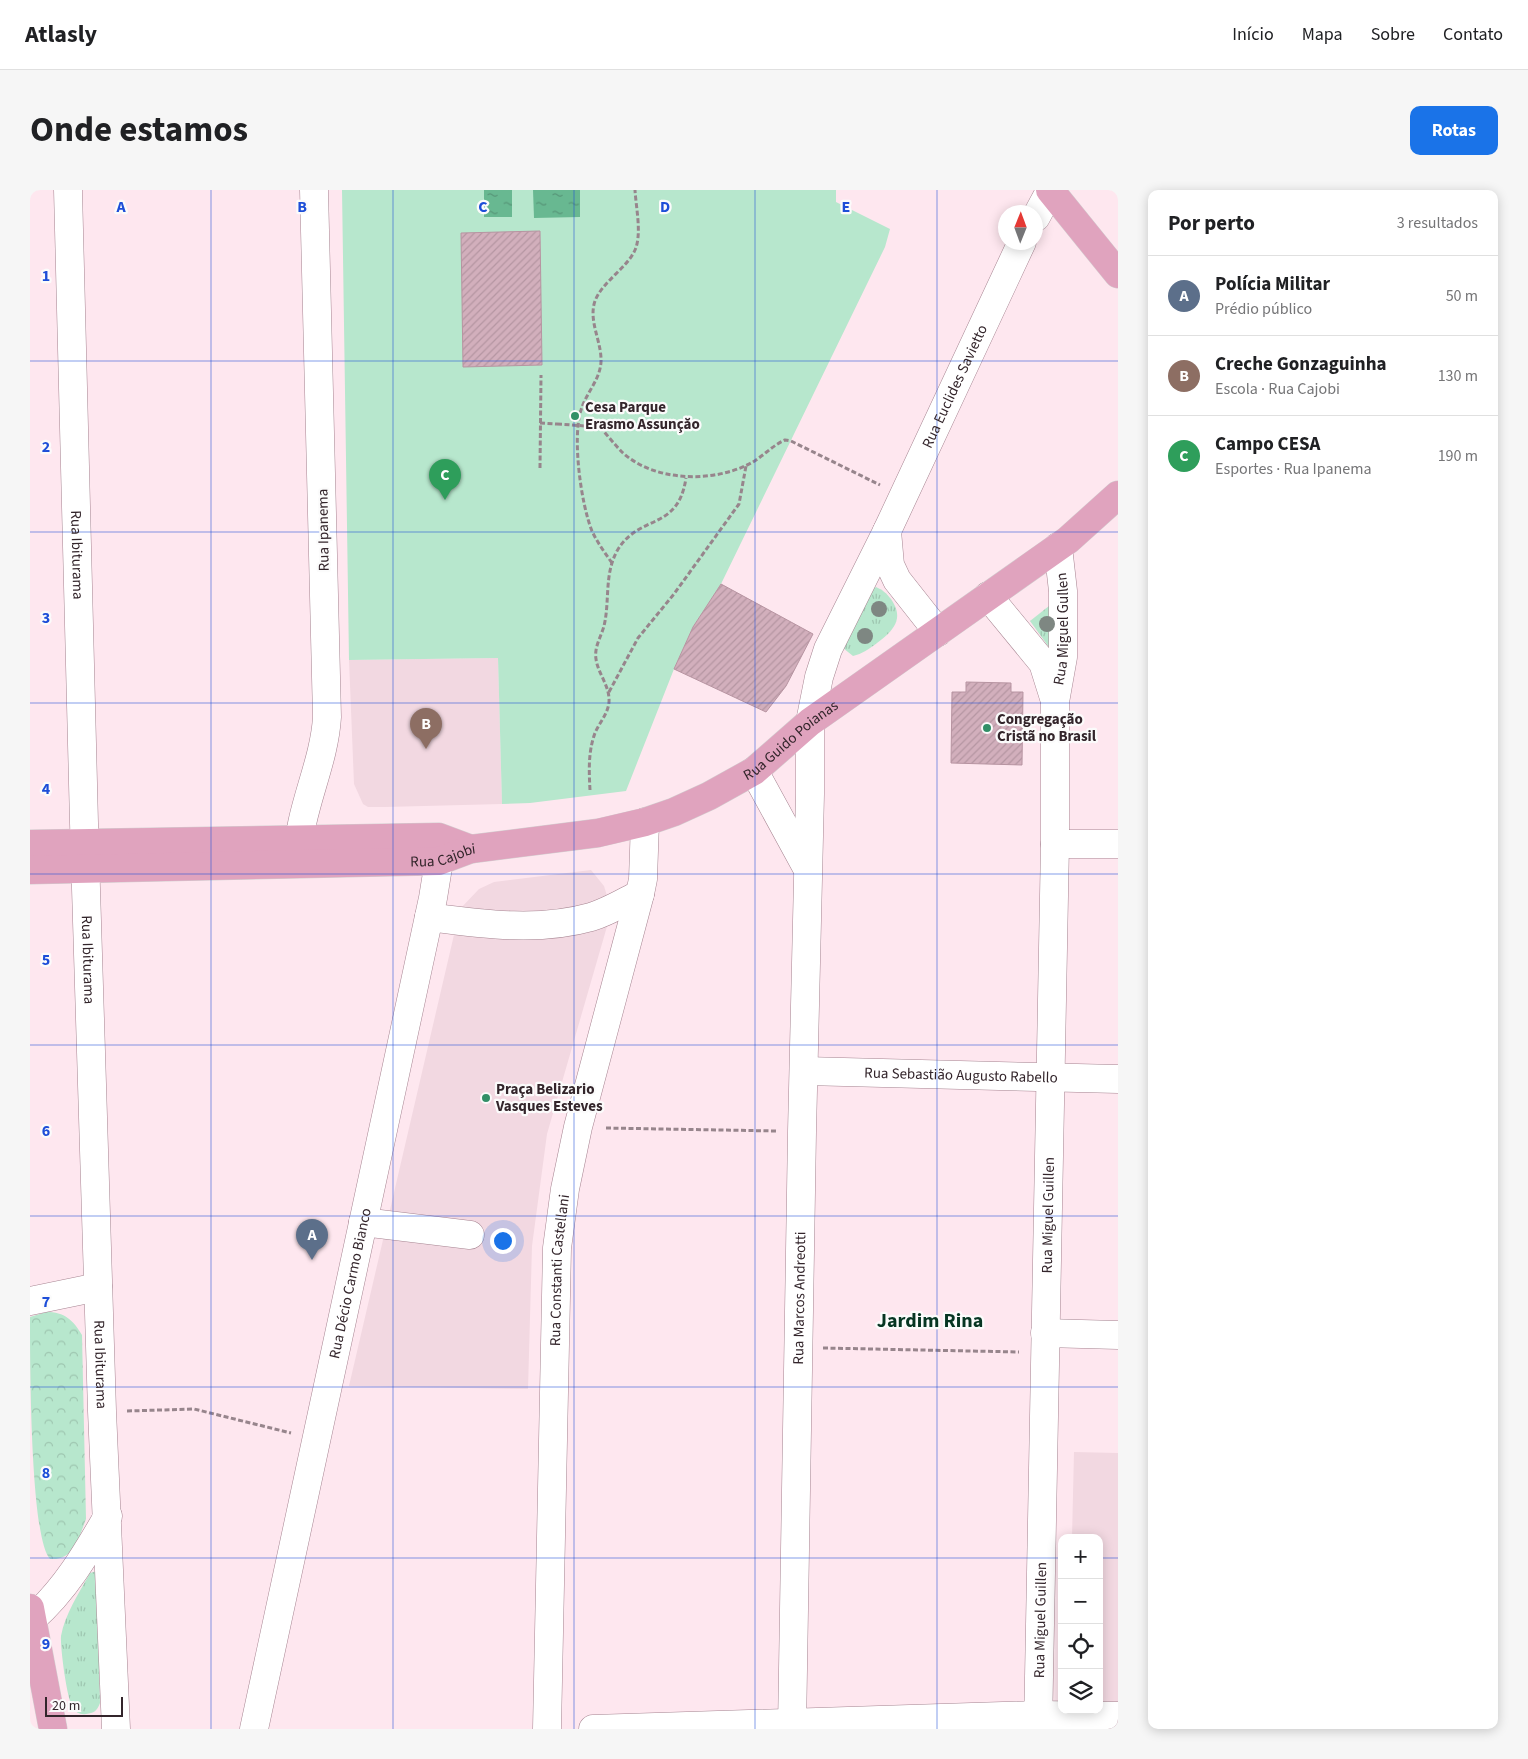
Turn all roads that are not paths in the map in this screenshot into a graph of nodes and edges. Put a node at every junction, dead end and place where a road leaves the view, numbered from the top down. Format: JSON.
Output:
{"nodes":[{"id":1,"x":68,"y":190,"type":"edge"},
{"id":2,"x":314,"y":190,"type":"edge"},
{"id":3,"x":1050,"y":190,"type":"edge"},
{"id":4,"x":1042,"y":205,"type":"edge"},
{"id":5,"x":1018,"y":250,"type":"edge"},
{"id":6,"x":1118,"y":274,"type":"edge"},
{"id":7,"x":1118,"y":494,"type":"edge"},
{"id":8,"x":1118,"y":514,"type":"edge"},
{"id":9,"x":887,"y":531,"type":"junction"},
{"id":10,"x":1063,"y":543,"type":"junction"},
{"id":11,"x":988,"y":596,"type":"junction"},
{"id":12,"x":938,"y":632,"type":"junction"},
{"id":13,"x":1055,"y":702,"type":"junction"},
{"id":14,"x":810,"y":722,"type":"junction"},
{"id":15,"x":754,"y":771,"type":"junction"},
{"id":16,"x":645,"y":822,"type":"junction"},
{"id":17,"x":30,"y":844,"type":"edge"},
{"id":18,"x":1055,"y":844,"type":"junction"},
{"id":19,"x":1118,"y":844,"type":"edge"},
{"id":20,"x":439,"y":849,"type":"junction"},
{"id":21,"x":471,"y":849,"type":"joint"},
{"id":22,"x":298,"y":852,"type":"junction"},
{"id":23,"x":85,"y":856,"type":"junction"},
{"id":24,"x":807,"y":868,"type":"junction"},
{"id":25,"x":30,"y":870,"type":"edge"},
{"id":26,"x":640,"y":894,"type":"junction"},
{"id":27,"x":429,"y":917,"type":"junction"},
{"id":28,"x":806,"y":1071,"type":"junction"},
{"id":29,"x":1050,"y":1077,"type":"junction"},
{"id":30,"x":1118,"y":1079,"type":"edge"},
{"id":31,"x":363,"y":1222,"type":"junction"},
{"id":32,"x":470,"y":1235,"type":"dead end"},
{"id":33,"x":98,"y":1286,"type":"junction"},
{"id":34,"x":30,"y":1301,"type":"edge"},
{"id":35,"x":1118,"y":1335,"type":"edge"},
{"id":36,"x":1045,"y":1343,"type":"junction"},
{"id":37,"x":108,"y":1516,"type":"junction"},
{"id":38,"x":31,"y":1613,"type":"edge"},
{"id":39,"x":1118,"y":1716,"type":"edge"},
{"id":40,"x":1038,"y":1722,"type":"edge"},
{"id":41,"x":792,"y":1726,"type":"edge"},
{"id":42,"x":53,"y":1729,"type":"edge"},
{"id":43,"x":116,"y":1729,"type":"edge"},
{"id":44,"x":254,"y":1729,"type":"edge"},
{"id":45,"x":548,"y":1729,"type":"edge"},
{"id":46,"x":593,"y":1729,"type":"edge"}],
"edges":[{"from":1,"to":23,"type":"street","name":"Rua Ibiturama"},
{"from":2,"to":22,"type":"street","name":"Rua Ipanema"},
{"from":3,"to":4,"type":"street"},
{"from":3,"to":6,"type":"main road"},
{"from":5,"to":9,"type":"street","name":"Rua Euclides Savietto"},
{"from":7,"to":10,"type":"main road","name":"Rua Guido Poianas"},
{"from":8,"to":10,"type":"main road","name":"Rua Guido Poianas"},
{"from":9,"to":12,"type":"street","name":"Rua Euclides Savietto"},
{"from":9,"to":14,"type":"street","name":"Rua Euclides Savietto"},
{"from":10,"to":11,"type":"main road","name":"Rua Guido Poianas"},
{"from":10,"to":13,"type":"street","name":"Rua Miguel Gullen"},
{"from":11,"to":12,"type":"main road","name":"Rua Guido Poianas"},
{"from":11,"to":13,"type":"street","name":"Rua Miguel Gullen"},
{"from":12,"to":14,"type":"main road","name":"Rua Guido Poianas"},
{"from":13,"to":18,"type":"street","name":"Rua Miguel Guillen"},
{"from":14,"to":15,"type":"main road","name":"Rua Guido Poianas"},
{"from":14,"to":24,"type":"street","name":"Rua Marcos Andreotti"},
{"from":15,"to":16,"type":"main road","name":"Rua Guido Poianas"},
{"from":15,"to":24,"type":"street","name":"Rua Marcos Andreotti"},
{"from":16,"to":21,"type":"main road","name":"Rua Guido Poianas"},
{"from":16,"to":26,"type":"street","name":"Rua Constanti Castellani"},
{"from":17,"to":23,"type":"main road","name":"Rua Cajobi"},
{"from":18,"to":19,"type":"street"},
{"from":18,"to":29,"type":"street","name":"Rua Miguel Guillen"},
{"from":20,"to":21,"type":"main road","name":"Rua Cajobi"},
{"from":20,"to":22,"type":"main road","name":"Rua Cajobi"},
{"from":20,"to":27,"type":"street","name":"Rua Décio Carmo Bianco"},
{"from":22,"to":23,"type":"main road","name":"Rua Cajobi"},
{"from":23,"to":25,"type":"main road","name":"Rua Cajobi"},
{"from":23,"to":33,"type":"street","name":"Rua Ibiturama"},
{"from":24,"to":28,"type":"street","name":"Rua Marcos Andreotti"},
{"from":26,"to":27,"type":"street"},
{"from":26,"to":45,"type":"street","name":"Rua Constanti Castellani"},
{"from":27,"to":31,"type":"street","name":"Rua Décio Carmo Bianco"},
{"from":28,"to":29,"type":"street","name":"Rua Sebastião Augusto Rabello"},
{"from":28,"to":41,"type":"street","name":"Rua Marcos Andreotti"},
{"from":29,"to":30,"type":"street","name":"Rua Sebastião Augusto Rabello"},
{"from":29,"to":36,"type":"street","name":"Rua Miguel Guillen"},
{"from":31,"to":32,"type":"street"},
{"from":31,"to":44,"type":"street","name":"Rua Décio Carmo Bianco"},
{"from":33,"to":34,"type":"street"},
{"from":33,"to":37,"type":"street","name":"Rua Ibiturama"},
{"from":35,"to":36,"type":"street"},
{"from":36,"to":40,"type":"street","name":"Rua Miguel Guillen"},
{"from":37,"to":38,"type":"street"},
{"from":37,"to":43,"type":"street","name":"Rua Ibiturama"},
{"from":38,"to":42,"type":"main road"},
{"from":39,"to":40,"type":"street"},
{"from":40,"to":41,"type":"street"},
{"from":41,"to":46,"type":"street"}]}
